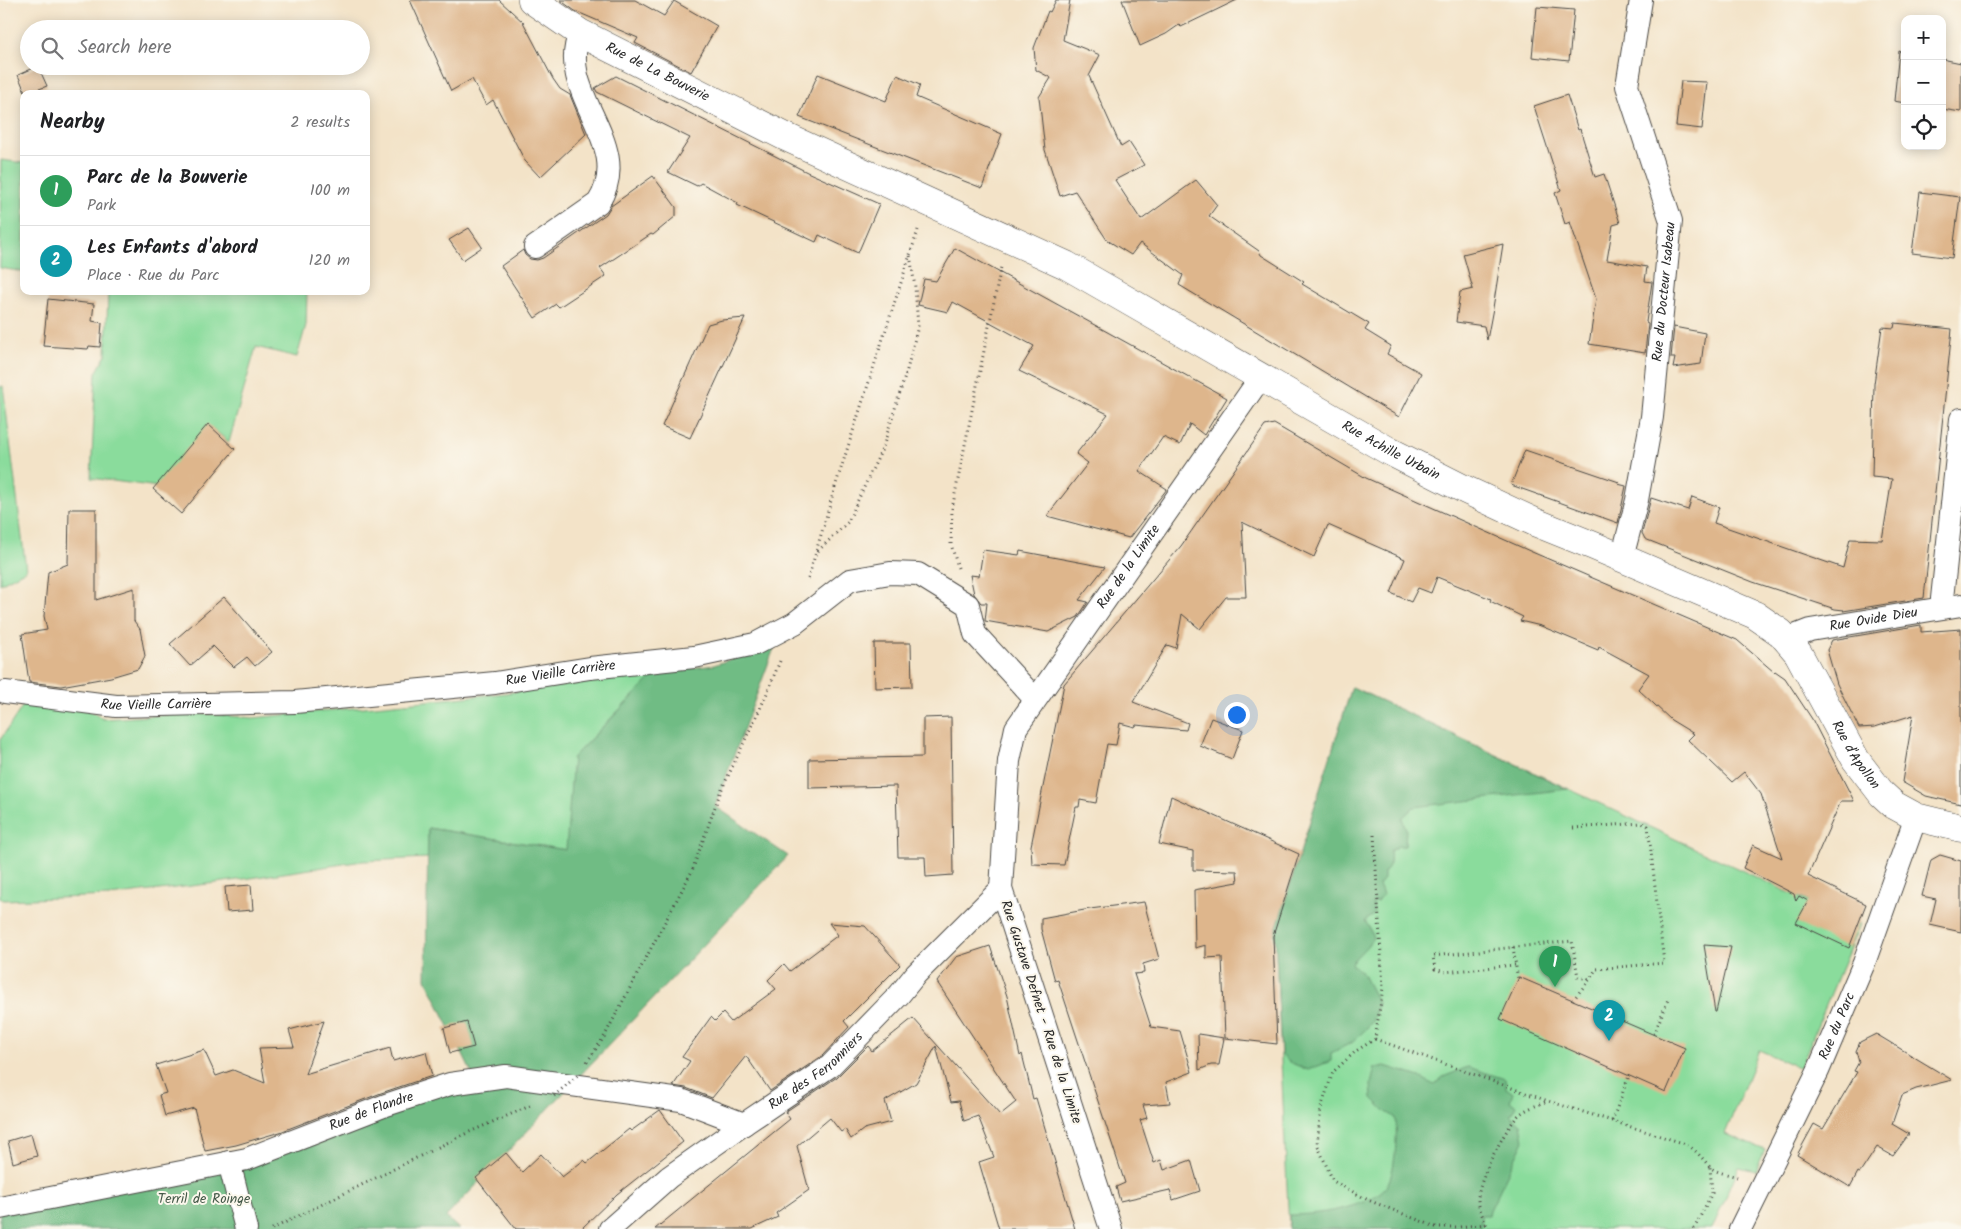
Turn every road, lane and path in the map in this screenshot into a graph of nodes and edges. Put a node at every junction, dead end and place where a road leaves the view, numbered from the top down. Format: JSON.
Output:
{"nodes":[{"id":1,"x":532,"y":0,"type":"edge"},
{"id":2,"x":1641,"y":0,"type":"edge"},
{"id":3,"x":580,"y":33,"type":"junction"},
{"id":4,"x":1007,"y":237,"type":"junction"},
{"id":5,"x":535,"y":247,"type":"dead end"},
{"id":6,"x":910,"y":255,"type":"dead end"},
{"id":7,"x":1262,"y":377,"type":"junction"},
{"id":8,"x":1961,"y":418,"type":"edge"},
{"id":9,"x":816,"y":553,"type":"dead end"},
{"id":10,"x":1622,"y":558,"type":"junction"},
{"id":11,"x":968,"y":605,"type":"junction"},
{"id":12,"x":1951,"y":606,"type":"edge"},
{"id":13,"x":1787,"y":639,"type":"junction"},
{"id":14,"x":5,"y":692,"type":"dead end"},
{"id":15,"x":1035,"y":698,"type":"junction"},
{"id":16,"x":1009,"y":761,"type":"joint"},
{"id":17,"x":1916,"y":816,"type":"junction"},
{"id":18,"x":1573,"y":828,"type":"dead end"},
{"id":19,"x":1961,"y":828,"type":"edge"},
{"id":20,"x":1374,"y":835,"type":"dead end"},
{"id":21,"x":1001,"y":890,"type":"junction"},
{"id":22,"x":1512,"y":948,"type":"junction"},
{"id":23,"x":1515,"y":965,"type":"junction"},
{"id":24,"x":1590,"y":979,"type":"junction"},
{"id":25,"x":1518,"y":980,"type":"dead end"},
{"id":26,"x":1670,"y":997,"type":"dead end"},
{"id":27,"x":1573,"y":1000,"type":"dead end"},
{"id":28,"x":1654,"y":1034,"type":"dead end"},
{"id":29,"x":1375,"y":1039,"type":"junction"},
{"id":30,"x":579,"y":1074,"type":"dead end"},
{"id":31,"x":1629,"y":1076,"type":"dead end"},
{"id":32,"x":545,"y":1100,"type":"dead end"},
{"id":33,"x":1548,"y":1100,"type":"junction"},
{"id":34,"x":536,"y":1104,"type":"dead end"},
{"id":35,"x":1612,"y":1121,"type":"junction"},
{"id":36,"x":744,"y":1124,"type":"junction"},
{"id":37,"x":229,"y":1162,"type":"junction"},
{"id":38,"x":1710,"y":1167,"type":"junction"},
{"id":39,"x":1735,"y":1176,"type":"dead end"},
{"id":40,"x":0,"y":1208,"type":"edge"},
{"id":41,"x":1486,"y":1224,"type":"junction"},
{"id":42,"x":246,"y":1229,"type":"edge"},
{"id":43,"x":272,"y":1229,"type":"edge"},
{"id":44,"x":610,"y":1229,"type":"edge"},
{"id":45,"x":1111,"y":1229,"type":"edge"},
{"id":46,"x":1488,"y":1229,"type":"edge"},
{"id":47,"x":1694,"y":1229,"type":"edge"},
{"id":48,"x":1740,"y":1229,"type":"edge"}],
"edges":[{"from":1,"to":3,"type":"street","name":"Rue de La Bouverie"},
{"from":2,"to":10,"type":"street","name":"Rue du Docteur Isabeau"},
{"from":3,"to":4,"type":"street","name":"Rue de La Bouverie"},
{"from":3,"to":5,"type":"street"},
{"from":4,"to":7,"type":"street","name":"Rue Achille Urbain"},
{"from":4,"to":11,"type":"path"},
{"from":6,"to":9,"type":"path"},
{"from":7,"to":10,"type":"street","name":"Rue Achille Urbain"},
{"from":7,"to":15,"type":"street","name":"Rue de la Limite"},
{"from":8,"to":12,"type":"street"},
{"from":10,"to":13,"type":"street","name":"Rue Achille Urbain"},
{"from":11,"to":14,"type":"street","name":"Rue Vieille Carrière"},
{"from":11,"to":15,"type":"street"},
{"from":12,"to":13,"type":"street","name":"Rue Ovide Dieu"},
{"from":13,"to":17,"type":"street","name":"Rue d'Apollon"},
{"from":15,"to":16,"type":"street","name":"Rue de la Limite"},
{"from":16,"to":21,"type":"street","name":"Rue Gustave Defnet - Rue de la Limite"},
{"from":17,"to":19,"type":"street","name":"Rue d'Apollon"},
{"from":17,"to":48,"type":"street","name":"Rue du Parc"},
{"from":18,"to":24,"type":"path"},
{"from":20,"to":29,"type":"path"},
{"from":21,"to":36,"type":"street","name":"Rue des Ferronniers"},
{"from":21,"to":45,"type":"street","name":"Rue Gustave Defnet - Rue de la Limite"},
{"from":22,"to":23,"type":"path"},
{"from":22,"to":23,"type":"path"},
{"from":22,"to":24,"type":"path"},
{"from":23,"to":25,"type":"path"},
{"from":24,"to":27,"type":"path"},
{"from":26,"to":28,"type":"path"},
{"from":29,"to":33,"type":"path"},
{"from":29,"to":41,"type":"path"},
{"from":30,"to":32,"type":"path","bridge":true},
{"from":31,"to":35,"type":"path"},
{"from":33,"to":35,"type":"path"},
{"from":33,"to":41,"type":"path"},
{"from":34,"to":43,"type":"path"},
{"from":35,"to":38,"type":"path"},
{"from":36,"to":37,"type":"street","name":"Rue de Flandre"},
{"from":36,"to":44,"type":"street","name":"Rue des Ferronniers"},
{"from":37,"to":40,"type":"street","name":"Rue de Flandre"},
{"from":37,"to":42,"type":"street"},
{"from":38,"to":39,"type":"path"},
{"from":38,"to":47,"type":"path"},
{"from":41,"to":46,"type":"path"}]}
